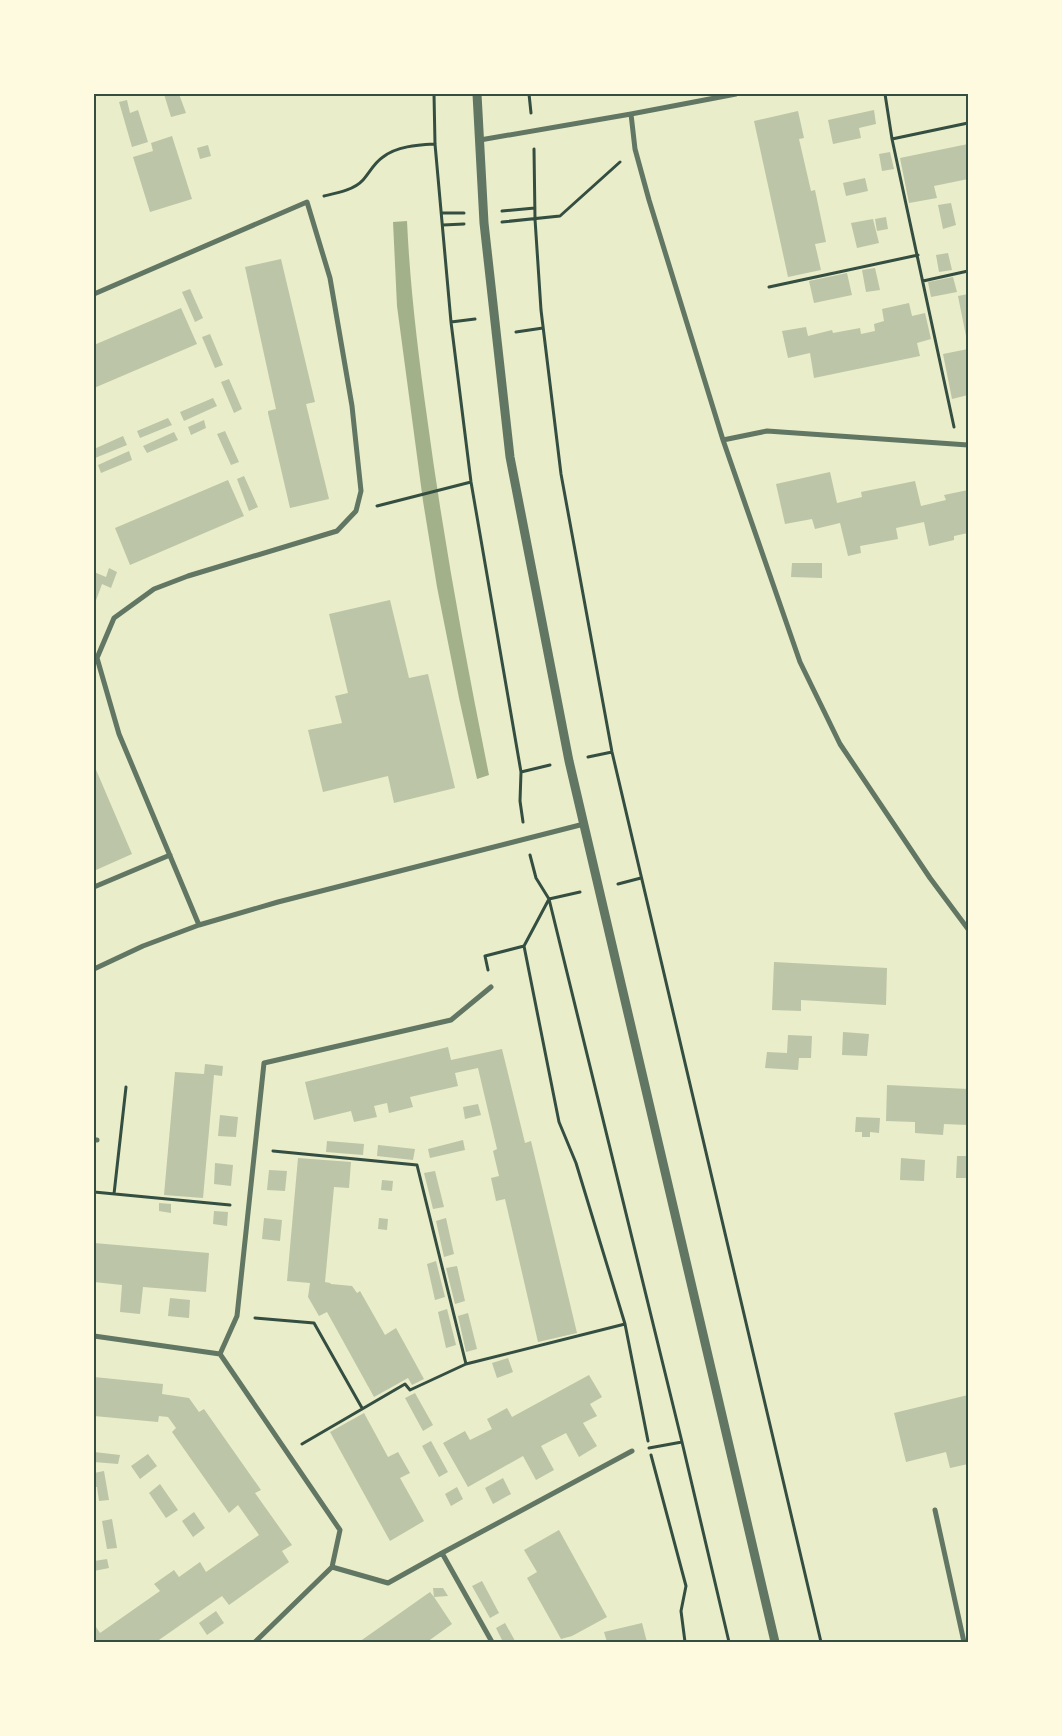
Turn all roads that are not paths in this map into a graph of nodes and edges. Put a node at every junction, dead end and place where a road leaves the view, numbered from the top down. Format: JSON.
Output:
{"nodes":[{"id":1,"x":477,"y":94,"type":"edge"},
{"id":2,"x":736,"y":94,"type":"edge"},
{"id":3,"x":631,"y":114,"type":"junction"},
{"id":4,"x":480,"y":140,"type":"junction"},
{"id":5,"x":94,"y":294,"type":"edge"},
{"id":6,"x":724,"y":440,"type":"junction"},
{"id":7,"x":968,"y":445,"type":"edge"},
{"id":8,"x":584,"y":824,"type":"junction"},
{"id":9,"x":170,"y":855,"type":"junction"},
{"id":10,"x":94,"y":887,"type":"edge"},
{"id":11,"x":199,"y":925,"type":"junction"},
{"id":12,"x":968,"y":929,"type":"edge"},
{"id":13,"x":94,"y":969,"type":"edge"},
{"id":14,"x":491,"y":988,"type":"road end"},
{"id":15,"x":94,"y":1336,"type":"edge"},
{"id":16,"x":220,"y":1354,"type":"junction"},
{"id":17,"x":632,"y":1451,"type":"road end"},
{"id":18,"x":935,"y":1510,"type":"dead end"},
{"id":19,"x":442,"y":1554,"type":"junction"},
{"id":20,"x":332,"y":1567,"type":"junction"},
{"id":21,"x":255,"y":1642,"type":"edge"},
{"id":22,"x":492,"y":1642,"type":"edge"},
{"id":23,"x":775,"y":1642,"type":"edge"},
{"id":24,"x":964,"y":1642,"type":"edge"}],
"edges":[{"from":1,"to":4,"type":"street"},
{"from":2,"to":3,"type":"street"},
{"from":3,"to":4,"type":"street"},
{"from":3,"to":6,"type":"street"},
{"from":4,"to":8,"type":"street"},
{"from":5,"to":9,"type":"street"},
{"from":6,"to":7,"type":"street"},
{"from":6,"to":12,"type":"street"},
{"from":8,"to":11,"type":"street"},
{"from":8,"to":23,"type":"street"},
{"from":9,"to":10,"type":"street"},
{"from":9,"to":11,"type":"street"},
{"from":11,"to":13,"type":"street"},
{"from":14,"to":16,"type":"street"},
{"from":15,"to":16,"type":"street"},
{"from":16,"to":20,"type":"street"},
{"from":17,"to":19,"type":"street"},
{"from":18,"to":24,"type":"street"},
{"from":19,"to":20,"type":"street"},
{"from":19,"to":22,"type":"street"},
{"from":20,"to":21,"type":"street"}]}
